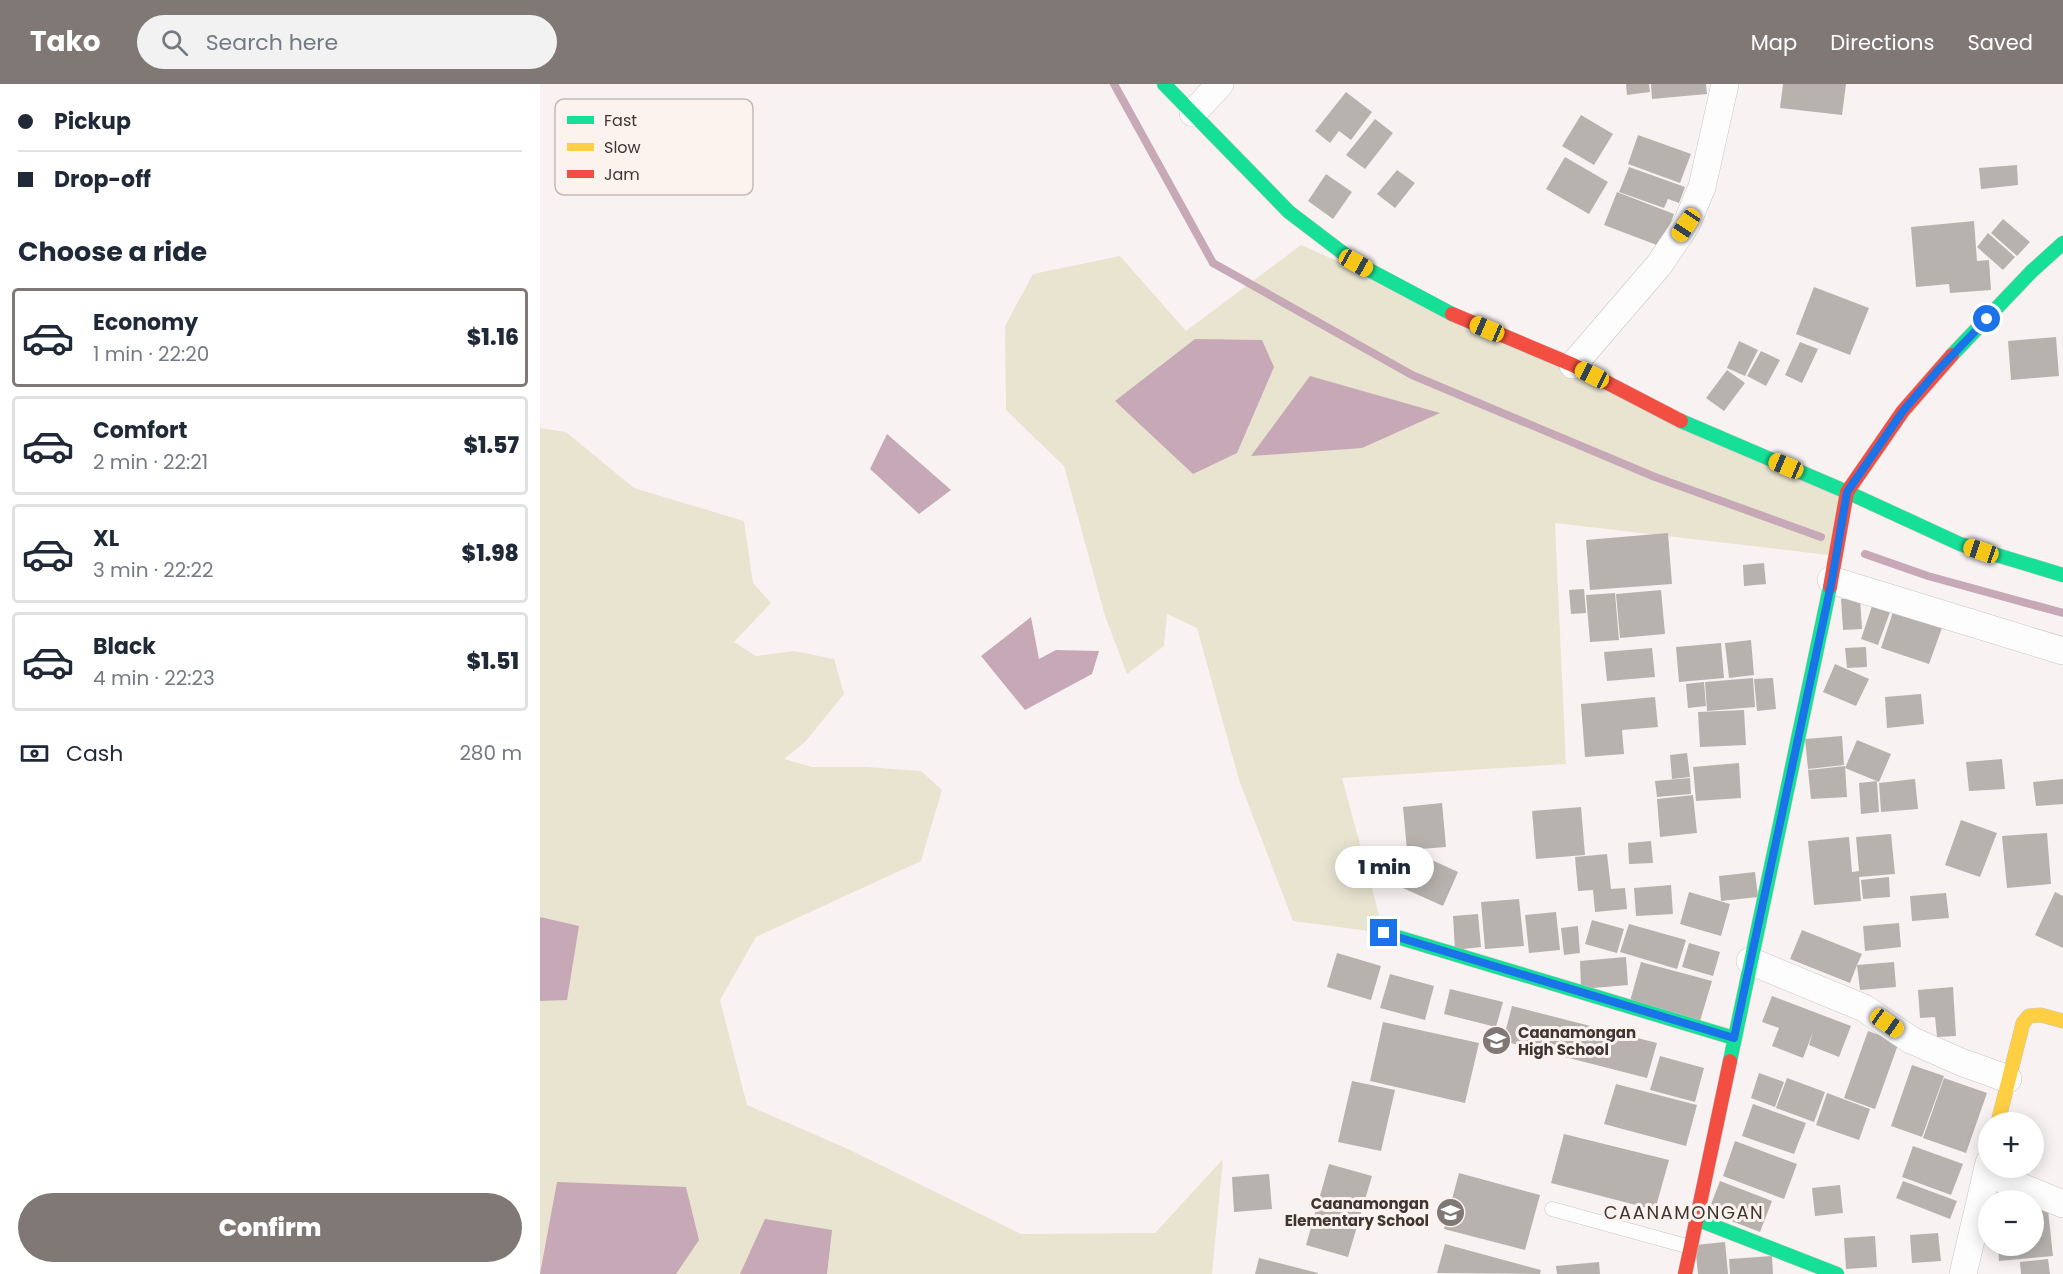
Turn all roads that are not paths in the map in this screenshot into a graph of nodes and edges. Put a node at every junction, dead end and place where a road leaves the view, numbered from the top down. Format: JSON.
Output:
{"nodes":[{"id":1,"x":1164,"y":84,"type":"edge"},
{"id":2,"x":1220,"y":84,"type":"edge"},
{"id":3,"x":1725,"y":84,"type":"edge"},
{"id":4,"x":1193,"y":113,"type":"junction"},
{"id":5,"x":2063,"y":243,"type":"edge"},
{"id":6,"x":1573,"y":365,"type":"junction"},
{"id":7,"x":1847,"y":492,"type":"junction"},
{"id":8,"x":2063,"y":575,"type":"edge"},
{"id":9,"x":1832,"y":580,"type":"junction"},
{"id":10,"x":2063,"y":651,"type":"edge"},
{"id":11,"x":1384,"y":933,"type":"dead end"},
{"id":12,"x":1750,"y":961,"type":"junction"},
{"id":13,"x":2063,"y":1021,"type":"edge"},
{"id":14,"x":1734,"y":1038,"type":"junction"},
{"id":15,"x":2008,"y":1079,"type":"junction"},
{"id":16,"x":2000,"y":1112,"type":"edge"},
{"id":17,"x":1986,"y":1178,"type":"edge"},
{"id":18,"x":2009,"y":1178,"type":"edge"},
{"id":19,"x":2063,"y":1203,"type":"edge"},
{"id":20,"x":1552,"y":1209,"type":"dead end"},
{"id":21,"x":1696,"y":1219,"type":"junction"},
{"id":22,"x":1690,"y":1247,"type":"junction"},
{"id":23,"x":1685,"y":1274,"type":"edge"},
{"id":24,"x":1837,"y":1274,"type":"edge"},
{"id":25,"x":1963,"y":1274,"type":"edge"}],
"edges":[{"from":1,"to":4,"type":"street"},
{"from":2,"to":4,"type":"street"},
{"from":3,"to":6,"type":"street"},
{"from":4,"to":6,"type":"street"},
{"from":5,"to":7,"type":"street"},
{"from":6,"to":7,"type":"street"},
{"from":7,"to":8,"type":"street"},
{"from":7,"to":9,"type":"street"},
{"from":9,"to":10,"type":"street"},
{"from":9,"to":12,"type":"street"},
{"from":11,"to":14,"type":"street"},
{"from":12,"to":14,"type":"street"},
{"from":12,"to":15,"type":"street"},
{"from":13,"to":15,"type":"street"},
{"from":14,"to":21,"type":"street"},
{"from":15,"to":16,"type":"street"},
{"from":17,"to":25,"type":"street"},
{"from":18,"to":19,"type":"street"},
{"from":20,"to":22,"type":"lane"},
{"from":21,"to":22,"type":"street"},
{"from":21,"to":24,"type":"street"},
{"from":22,"to":23,"type":"street"}]}
